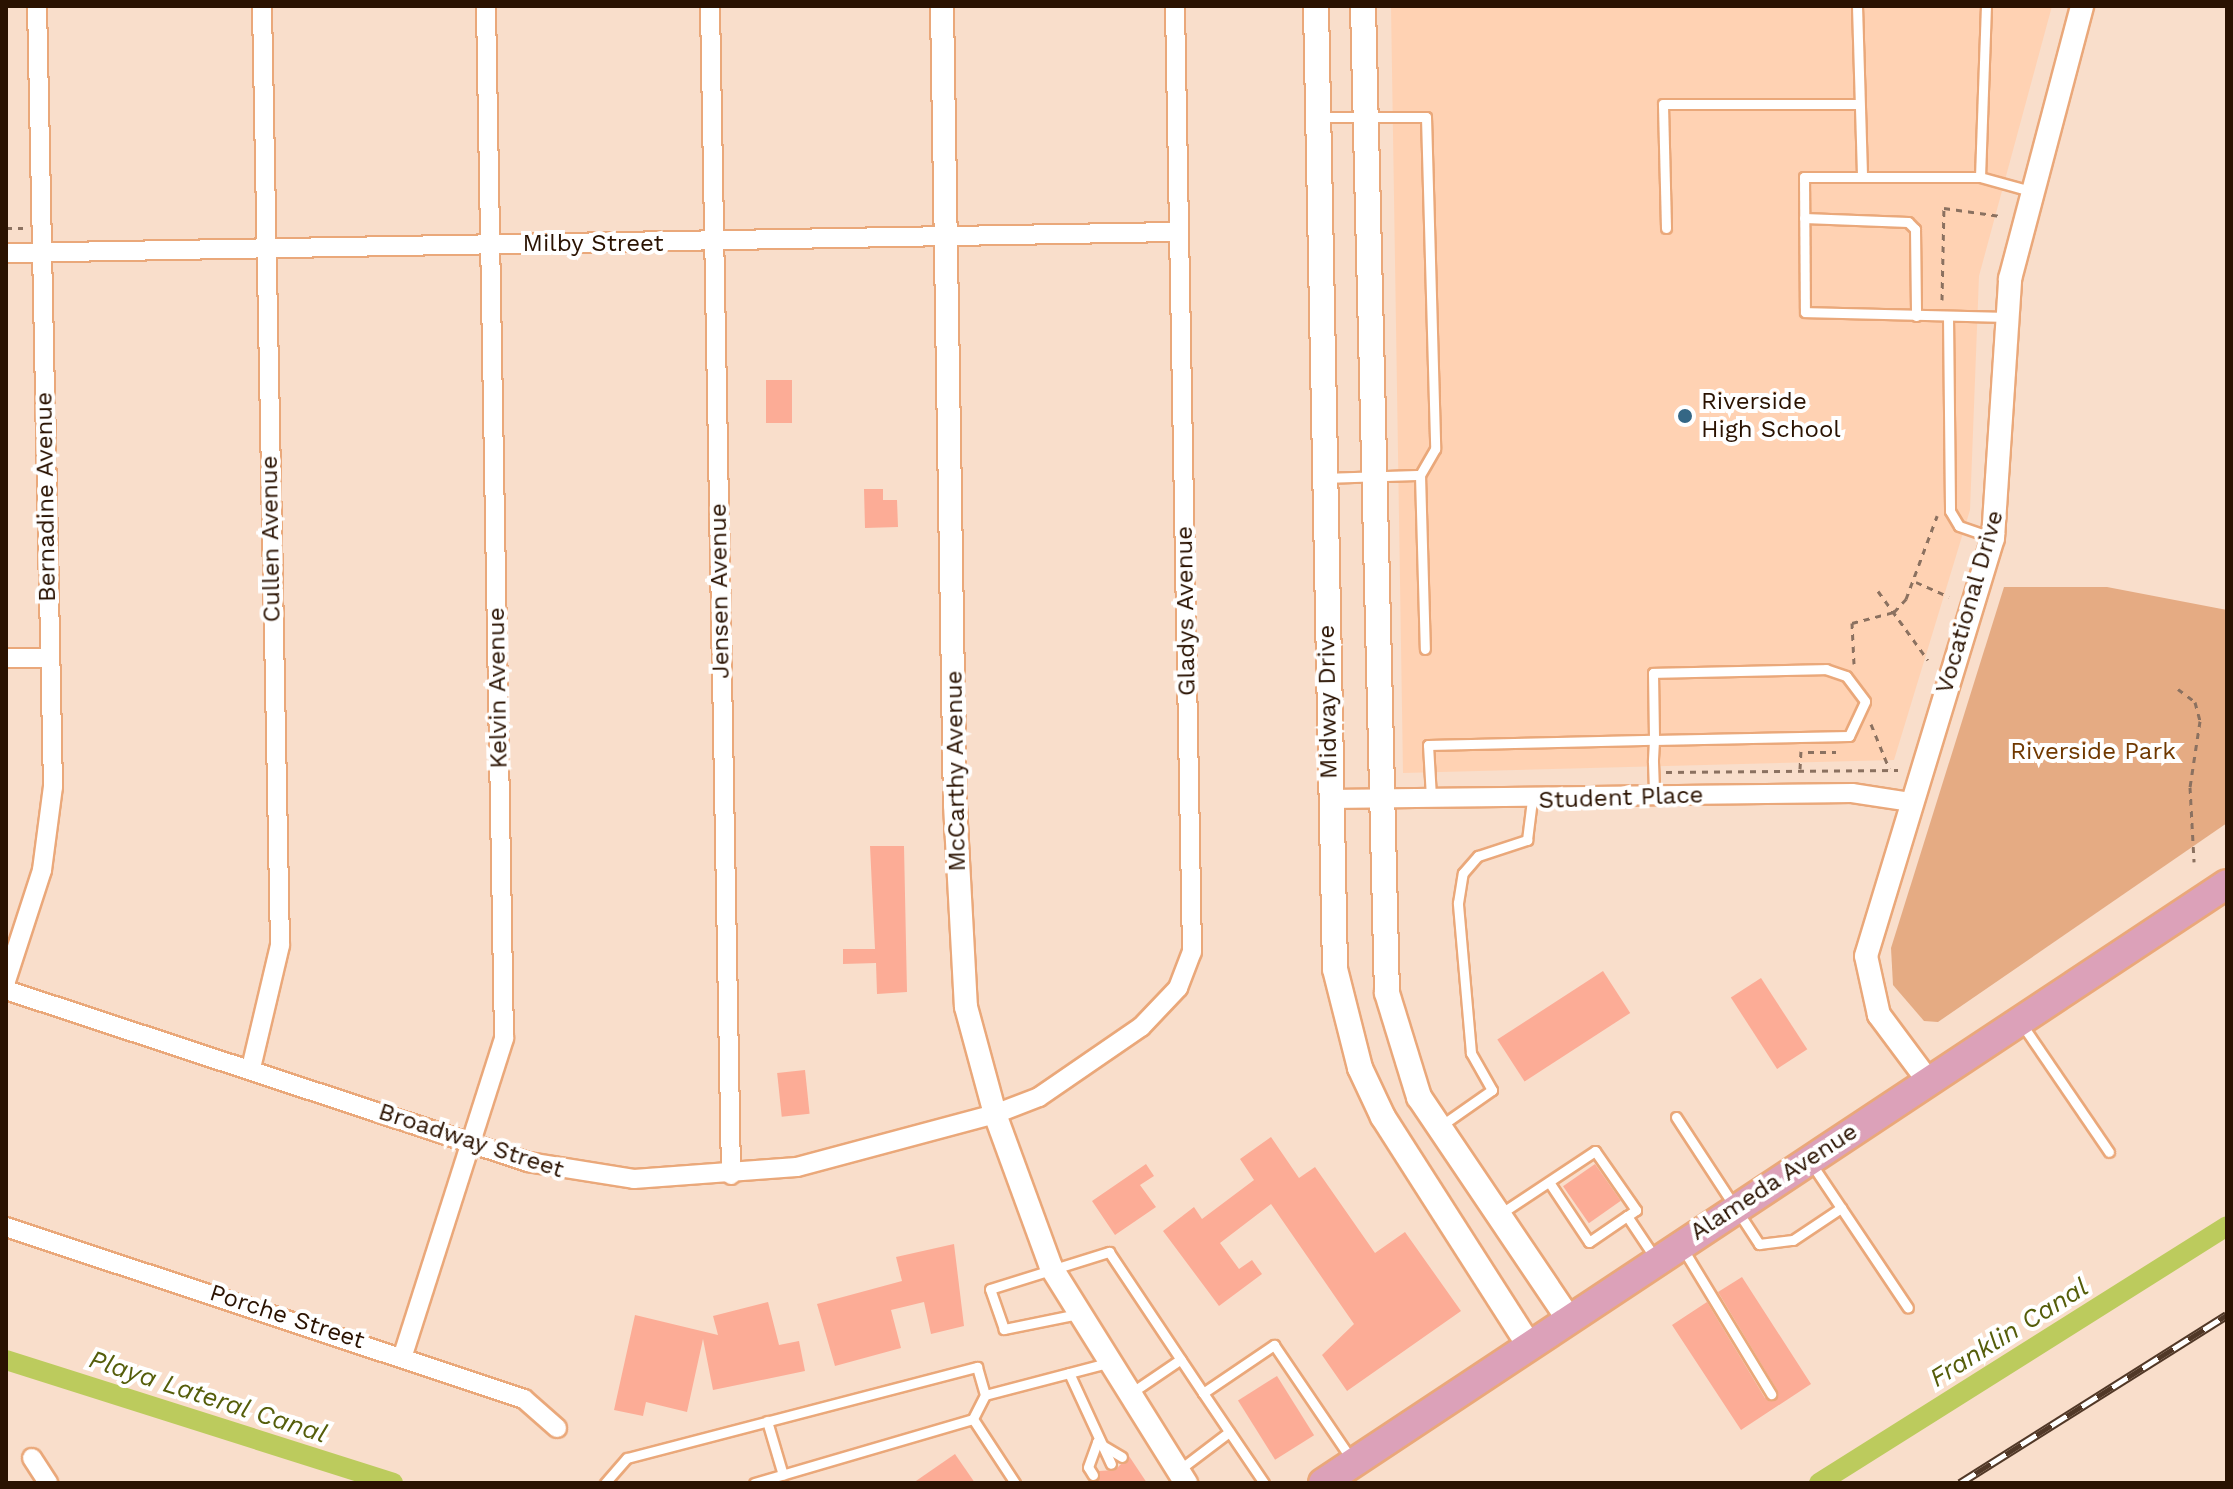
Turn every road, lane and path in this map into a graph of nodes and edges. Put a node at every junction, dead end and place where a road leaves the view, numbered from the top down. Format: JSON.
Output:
{"nodes":[{"id":1,"x":37,"y":6,"type":"edge"},
{"id":2,"x":262,"y":6,"type":"edge"},
{"id":3,"x":486,"y":6,"type":"edge"},
{"id":4,"x":710,"y":6,"type":"edge"},
{"id":5,"x":942,"y":6,"type":"edge"},
{"id":6,"x":1175,"y":6,"type":"edge"},
{"id":7,"x":1316,"y":6,"type":"edge"},
{"id":8,"x":1363,"y":6,"type":"edge"},
{"id":9,"x":1857,"y":6,"type":"edge"},
{"id":10,"x":1986,"y":6,"type":"edge"},
{"id":11,"x":2082,"y":6,"type":"edge"},
{"id":12,"x":1859,"y":104,"type":"junction"},
{"id":13,"x":1365,"y":115,"type":"junction"},
{"id":14,"x":1318,"y":117,"type":"junction"},
{"id":15,"x":1862,"y":177,"type":"junction"},
{"id":16,"x":1980,"y":177,"type":"junction"},
{"id":17,"x":2031,"y":191,"type":"junction"},
{"id":18,"x":2000,"y":216,"type":"dead end"},
{"id":19,"x":1804,"y":218,"type":"junction"},
{"id":20,"x":1666,"y":228,"type":"dead end"},
{"id":21,"x":1179,"y":232,"type":"junction"},
{"id":22,"x":948,"y":239,"type":"junction"},
{"id":23,"x":490,"y":243,"type":"junction"},
{"id":24,"x":714,"y":245,"type":"junction"},
{"id":25,"x":267,"y":250,"type":"junction"},
{"id":26,"x":43,"y":252,"type":"junction"},
{"id":27,"x":6,"y":253,"type":"edge"},
{"id":28,"x":1916,"y":316,"type":"junction"},
{"id":29,"x":1934,"y":316,"type":"junction"},
{"id":30,"x":1948,"y":316,"type":"junction"},
{"id":31,"x":2004,"y":317,"type":"junction"},
{"id":32,"x":1420,"y":475,"type":"junction"},
{"id":33,"x":1324,"y":478,"type":"junction"},
{"id":34,"x":1372,"y":478,"type":"junction"},
{"id":35,"x":1937,"y":507,"type":"dead end"},
{"id":36,"x":1993,"y":538,"type":"junction"},
{"id":37,"x":1916,"y":582,"type":"junction"},
{"id":38,"x":1878,"y":591,"type":"dead end"},
{"id":39,"x":1949,"y":597,"type":"dead end"},
{"id":40,"x":1894,"y":612,"type":"junction"},
{"id":41,"x":1425,"y":649,"type":"dead end"},
{"id":42,"x":6,"y":658,"type":"edge"},
{"id":43,"x":49,"y":658,"type":"junction"},
{"id":44,"x":1928,"y":660,"type":"dead end"},
{"id":45,"x":1858,"y":669,"type":"dead end"},
{"id":46,"x":2178,"y":689,"type":"dead end"},
{"id":47,"x":1873,"y":709,"type":"dead end"},
{"id":48,"x":1871,"y":724,"type":"junction"},
{"id":49,"x":1864,"y":733,"type":"dead end"},
{"id":50,"x":1654,"y":740,"type":"junction"},
{"id":51,"x":1844,"y":750,"type":"dead end"},
{"id":52,"x":1889,"y":768,"type":"junction"},
{"id":53,"x":1800,"y":769,"type":"junction"},
{"id":54,"x":1898,"y":770,"type":"dead end"},
{"id":55,"x":1653,"y":772,"type":"junction"},
{"id":56,"x":1654,"y":797,"type":"junction"},
{"id":57,"x":1379,"y":798,"type":"junction"},
{"id":58,"x":1329,"y":799,"type":"junction"},
{"id":59,"x":1431,"y":800,"type":"junction"},
{"id":60,"x":1532,"y":800,"type":"junction"},
{"id":61,"x":1911,"y":802,"type":"junction"},
{"id":62,"x":2194,"y":862,"type":"dead end"},
{"id":63,"x":2227,"y":884,"type":"edge"},
{"id":64,"x":6,"y":981,"type":"edge"},
{"id":65,"x":6,"y":990,"type":"edge"},
{"id":66,"x":2019,"y":1020,"type":"junction"},
{"id":67,"x":251,"y":1068,"type":"junction"},
{"id":68,"x":1929,"y":1082,"type":"junction"},
{"id":69,"x":995,"y":1114,"type":"junction"},
{"id":70,"x":1676,"y":1117,"type":"dead end"},
{"id":71,"x":1439,"y":1127,"type":"junction"},
{"id":72,"x":471,"y":1142,"type":"junction"},
{"id":73,"x":2109,"y":1152,"type":"dead end"},
{"id":74,"x":1809,"y":1160,"type":"junction"},
{"id":75,"x":731,"y":1175,"type":"junction"},
{"id":76,"x":1549,"y":1182,"type":"junction"},
{"id":77,"x":1841,"y":1208,"type":"junction"},
{"id":78,"x":1734,"y":1209,"type":"junction"},
{"id":79,"x":1497,"y":1216,"type":"junction"},
{"id":80,"x":1627,"y":1216,"type":"junction"},
{"id":81,"x":6,"y":1227,"type":"edge"},
{"id":82,"x":1680,"y":1243,"type":"junction"},
{"id":83,"x":1656,"y":1259,"type":"junction"},
{"id":84,"x":1051,"y":1267,"type":"junction"},
{"id":85,"x":1908,"y":1308,"type":"dead end"},
{"id":86,"x":1078,"y":1314,"type":"junction"},
{"id":87,"x":1569,"y":1319,"type":"junction"},
{"id":88,"x":1530,"y":1347,"type":"junction"},
{"id":89,"x":403,"y":1355,"type":"junction"},
{"id":90,"x":1181,"y":1359,"type":"junction"},
{"id":91,"x":1107,"y":1363,"type":"junction"},
{"id":92,"x":1069,"y":1373,"type":"junction"},
{"id":93,"x":1203,"y":1393,"type":"junction"},
{"id":94,"x":1771,"y":1394,"type":"dead end"},
{"id":95,"x":985,"y":1395,"type":"junction"},
{"id":96,"x":1128,"y":1395,"type":"junction"},
{"id":97,"x":973,"y":1419,"type":"junction"},
{"id":98,"x":767,"y":1421,"type":"junction"},
{"id":99,"x":557,"y":1428,"type":"dead end"},
{"id":100,"x":1229,"y":1432,"type":"junction"},
{"id":101,"x":1097,"y":1442,"type":"junction"},
{"id":102,"x":1122,"y":1457,"type":"dead end"},
{"id":103,"x":32,"y":1458,"type":"dead end"},
{"id":104,"x":1354,"y":1463,"type":"junction"},
{"id":105,"x":1111,"y":1464,"type":"dead end"},
{"id":106,"x":783,"y":1475,"type":"junction"},
{"id":107,"x":1093,"y":1475,"type":"dead end"},
{"id":108,"x":1183,"y":1476,"type":"edge"},
{"id":109,"x":48,"y":1483,"type":"edge"},
{"id":110,"x":605,"y":1483,"type":"edge"},
{"id":111,"x":754,"y":1483,"type":"edge"},
{"id":112,"x":1015,"y":1483,"type":"edge"},
{"id":113,"x":1264,"y":1483,"type":"edge"},
{"id":114,"x":1323,"y":1483,"type":"edge"}],
"edges":[{"from":1,"to":26,"type":"street","name":"Bernadine Avenue"},
{"from":2,"to":25,"type":"street","name":"Cullen Avenue"},
{"from":3,"to":23,"type":"street","name":"Kelvin Avenue"},
{"from":4,"to":24,"type":"street","name":"Jensen Avenue"},
{"from":5,"to":22,"type":"street","name":"McCarthy Avenue"},
{"from":6,"to":21,"type":"street","name":"Gladys Avenue"},
{"from":7,"to":14,"type":"main road","name":"Midway Drive"},
{"from":8,"to":13,"type":"main road","name":"Midway Drive"},
{"from":9,"to":12,"type":"lane"},
{"from":10,"to":16,"type":"lane"},
{"from":11,"to":17,"type":"street","name":"Vocational Drive"},
{"from":12,"to":15,"type":"lane"},
{"from":12,"to":20,"type":"lane"},
{"from":13,"to":14,"type":"lane"},
{"from":13,"to":32,"type":"lane"},
{"from":13,"to":34,"type":"main road","name":"Midway Drive"},
{"from":14,"to":33,"type":"main road","name":"Midway Drive"},
{"from":15,"to":16,"type":"lane"},
{"from":15,"to":19,"type":"lane"},
{"from":16,"to":17,"type":"lane"},
{"from":17,"to":31,"type":"street","name":"Vocational Drive"},
{"from":18,"to":29,"type":"path"},
{"from":19,"to":28,"type":"lane"},
{"from":19,"to":28,"type":"lane"},
{"from":21,"to":22,"type":"street","name":"Milby Street"},
{"from":21,"to":69,"type":"street","name":"Gladys Avenue"},
{"from":22,"to":24,"type":"street","name":"Milby Street"},
{"from":22,"to":69,"type":"street","name":"McCarthy Avenue"},
{"from":23,"to":24,"type":"street","name":"Milby Street"},
{"from":23,"to":25,"type":"street","name":"Milby Street"},
{"from":23,"to":72,"type":"street","name":"Kelvin Avenue"},
{"from":24,"to":75,"type":"street","name":"Jensen Avenue"},
{"from":25,"to":26,"type":"street","name":"Milby Street"},
{"from":25,"to":67,"type":"street","name":"Cullen Avenue"},
{"from":26,"to":27,"type":"street","name":"Milby Street"},
{"from":26,"to":43,"type":"street","name":"Bernadine Avenue"},
{"from":28,"to":29,"type":"lane"},
{"from":29,"to":30,"type":"lane"},
{"from":30,"to":31,"type":"lane"},
{"from":30,"to":36,"type":"lane"},
{"from":31,"to":36,"type":"street","name":"Vocational Drive"},
{"from":32,"to":34,"type":"lane"},
{"from":32,"to":41,"type":"lane"},
{"from":33,"to":34,"type":"lane"},
{"from":33,"to":58,"type":"main road","name":"Midway Drive"},
{"from":34,"to":57,"type":"main road","name":"Midway Drive"},
{"from":35,"to":37,"type":"path"},
{"from":36,"to":61,"type":"street","name":"Vocational Drive"},
{"from":37,"to":39,"type":"path"},
{"from":37,"to":40,"type":"path"},
{"from":38,"to":40,"type":"path"},
{"from":40,"to":44,"type":"path"},
{"from":40,"to":45,"type":"path"},
{"from":42,"to":43,"type":"street"},
{"from":43,"to":64,"type":"street","name":"Bernadine Avenue"},
{"from":46,"to":62,"type":"path"},
{"from":47,"to":48,"type":"path"},
{"from":48,"to":49,"type":"path"},
{"from":48,"to":52,"type":"path"},
{"from":50,"to":50,"type":"lane"},
{"from":50,"to":55,"type":"lane"},
{"from":50,"to":59,"type":"lane"},
{"from":51,"to":53,"type":"path"},
{"from":52,"to":53,"type":"path"},
{"from":52,"to":54,"type":"path"},
{"from":53,"to":55,"type":"path"},
{"from":55,"to":56,"type":"lane"},
{"from":56,"to":60,"type":"street","name":"Student Place"},
{"from":56,"to":61,"type":"street","name":"Student Place"},
{"from":57,"to":58,"type":"street","name":"Student Place"},
{"from":57,"to":59,"type":"street","name":"Student Place"},
{"from":57,"to":71,"type":"main road","name":"Midway Drive"},
{"from":58,"to":88,"type":"main road","name":"Midway Drive"},
{"from":59,"to":60,"type":"street","name":"Student Place"},
{"from":60,"to":71,"type":"lane"},
{"from":61,"to":68,"type":"street","name":"Vocational Drive"},
{"from":63,"to":66,"type":"main road","name":"Alameda Avenue"},
{"from":65,"to":67,"type":"street","name":"Broadway Street"},
{"from":66,"to":68,"type":"main road","name":"Alameda Avenue"},
{"from":66,"to":73,"type":"lane"},
{"from":67,"to":72,"type":"street","name":"Broadway Street"},
{"from":68,"to":74,"type":"main road","name":"Alameda Avenue"},
{"from":69,"to":75,"type":"street","name":"Broadway Street"},
{"from":69,"to":84,"type":"street","name":"McCarthy Avenue"},
{"from":70,"to":78,"type":"lane"},
{"from":71,"to":79,"type":"main road","name":"Midway Drive"},
{"from":72,"to":75,"type":"street","name":"Broadway Street"},
{"from":72,"to":89,"type":"street","name":"Kelvin Avenue"},
{"from":74,"to":77,"type":"lane"},
{"from":74,"to":78,"type":"main road","name":"Alameda Avenue"},
{"from":76,"to":79,"type":"lane"},
{"from":76,"to":80,"type":"lane"},
{"from":76,"to":80,"type":"lane"},
{"from":77,"to":78,"type":"lane"},
{"from":77,"to":85,"type":"lane"},
{"from":78,"to":82,"type":"main road","name":"Alameda Avenue"},
{"from":79,"to":87,"type":"main road","name":"Midway Drive"},
{"from":80,"to":83,"type":"lane"},
{"from":81,"to":89,"type":"street","name":"Porche Street"},
{"from":82,"to":83,"type":"main road","name":"Alameda Avenue"},
{"from":82,"to":94,"type":"lane"},
{"from":83,"to":87,"type":"main road","name":"Alameda Avenue"},
{"from":84,"to":86,"type":"street","name":"McCarthy Avenue"},
{"from":84,"to":86,"type":"lane"},
{"from":84,"to":90,"type":"lane"},
{"from":86,"to":91,"type":"street","name":"McCarthy Avenue"},
{"from":87,"to":88,"type":"main road","name":"Alameda Avenue"},
{"from":88,"to":104,"type":"main road","name":"Alameda Avenue"},
{"from":89,"to":99,"type":"street","name":"Porche Street"},
{"from":90,"to":93,"type":"lane"},
{"from":90,"to":96,"type":"lane"},
{"from":91,"to":92,"type":"lane"},
{"from":91,"to":96,"type":"street","name":"McCarthy Avenue"},
{"from":92,"to":95,"type":"lane"},
{"from":92,"to":101,"type":"lane"},
{"from":93,"to":100,"type":"lane"},
{"from":93,"to":104,"type":"lane"},
{"from":95,"to":97,"type":"lane"},
{"from":95,"to":98,"type":"lane"},
{"from":96,"to":108,"type":"street","name":"McCarthy Avenue"},
{"from":97,"to":106,"type":"lane"},
{"from":97,"to":112,"type":"lane"},
{"from":98,"to":106,"type":"lane"},
{"from":98,"to":110,"type":"lane"},
{"from":100,"to":108,"type":"lane"},
{"from":100,"to":113,"type":"lane"},
{"from":101,"to":102,"type":"lane"},
{"from":101,"to":105,"type":"lane"},
{"from":101,"to":107,"type":"lane"},
{"from":103,"to":109,"type":"street"},
{"from":104,"to":114,"type":"main road","name":"Alameda Avenue"},
{"from":106,"to":111,"type":"lane"}]}
